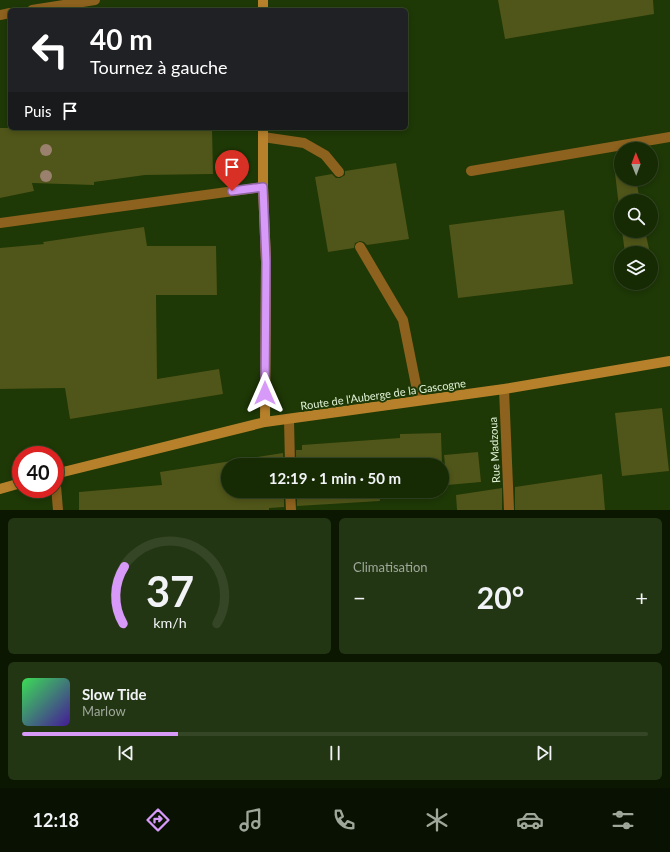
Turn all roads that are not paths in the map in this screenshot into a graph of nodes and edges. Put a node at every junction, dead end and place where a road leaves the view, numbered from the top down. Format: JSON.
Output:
{"nodes":[{"id":1,"x":95,"y":0,"type":"edge"},
{"id":2,"x":45,"y":8,"type":"edge"},
{"id":3,"x":263,"y":132,"type":"edge"},
{"id":4,"x":670,"y":137,"type":"edge"},
{"id":5,"x":471,"y":170,"type":"dead end"},
{"id":6,"x":340,"y":172,"type":"dead end"},
{"id":7,"x":263,"y":187,"type":"junction"},
{"id":8,"x":0,"y":223,"type":"edge"},
{"id":9,"x":360,"y":246,"type":"dead end"},
{"id":10,"x":670,"y":361,"type":"edge"},
{"id":11,"x":504,"y":389,"type":"junction"},
{"id":12,"x":419,"y":400,"type":"junction"},
{"id":13,"x":289,"y":419,"type":"junction"},
{"id":14,"x":265,"y":422,"type":"junction"},
{"id":15,"x":290,"y":458,"type":"edge"},
{"id":16,"x":64,"y":472,"type":"edge"},
{"id":17,"x":12,"y":486,"type":"edge"},
{"id":18,"x":0,"y":489,"type":"edge"},
{"id":19,"x":57,"y":498,"type":"edge"},
{"id":20,"x":290,"y":498,"type":"edge"},
{"id":21,"x":58,"y":510,"type":"edge"},
{"id":22,"x":290,"y":510,"type":"edge"},
{"id":23,"x":509,"y":510,"type":"edge"}],
"edges":[{"from":1,"to":2,"type":"street"},
{"from":3,"to":6,"type":"street"},
{"from":3,"to":7,"type":"street"},
{"from":4,"to":5,"type":"street"},
{"from":7,"to":8,"type":"street"},
{"from":7,"to":14,"type":"street"},
{"from":9,"to":12,"type":"street"},
{"from":10,"to":11,"type":"street","name":"Route de l'Auberge de la Gascogne"},
{"from":11,"to":12,"type":"street","name":"Route de l'Auberge de la Gascogne"},
{"from":11,"to":23,"type":"street","name":"Rue Madzoua"},
{"from":12,"to":13,"type":"street","name":"Route de l'Auberge de la Gascogne"},
{"from":13,"to":14,"type":"street","name":"Route de l'Auberge de la Gascogne"},
{"from":13,"to":15,"type":"street"},
{"from":14,"to":16,"type":"street","name":"Route de l'Auberge de la Gascogne"},
{"from":17,"to":18,"type":"street"},
{"from":19,"to":21,"type":"street"},
{"from":20,"to":22,"type":"street"}]}
